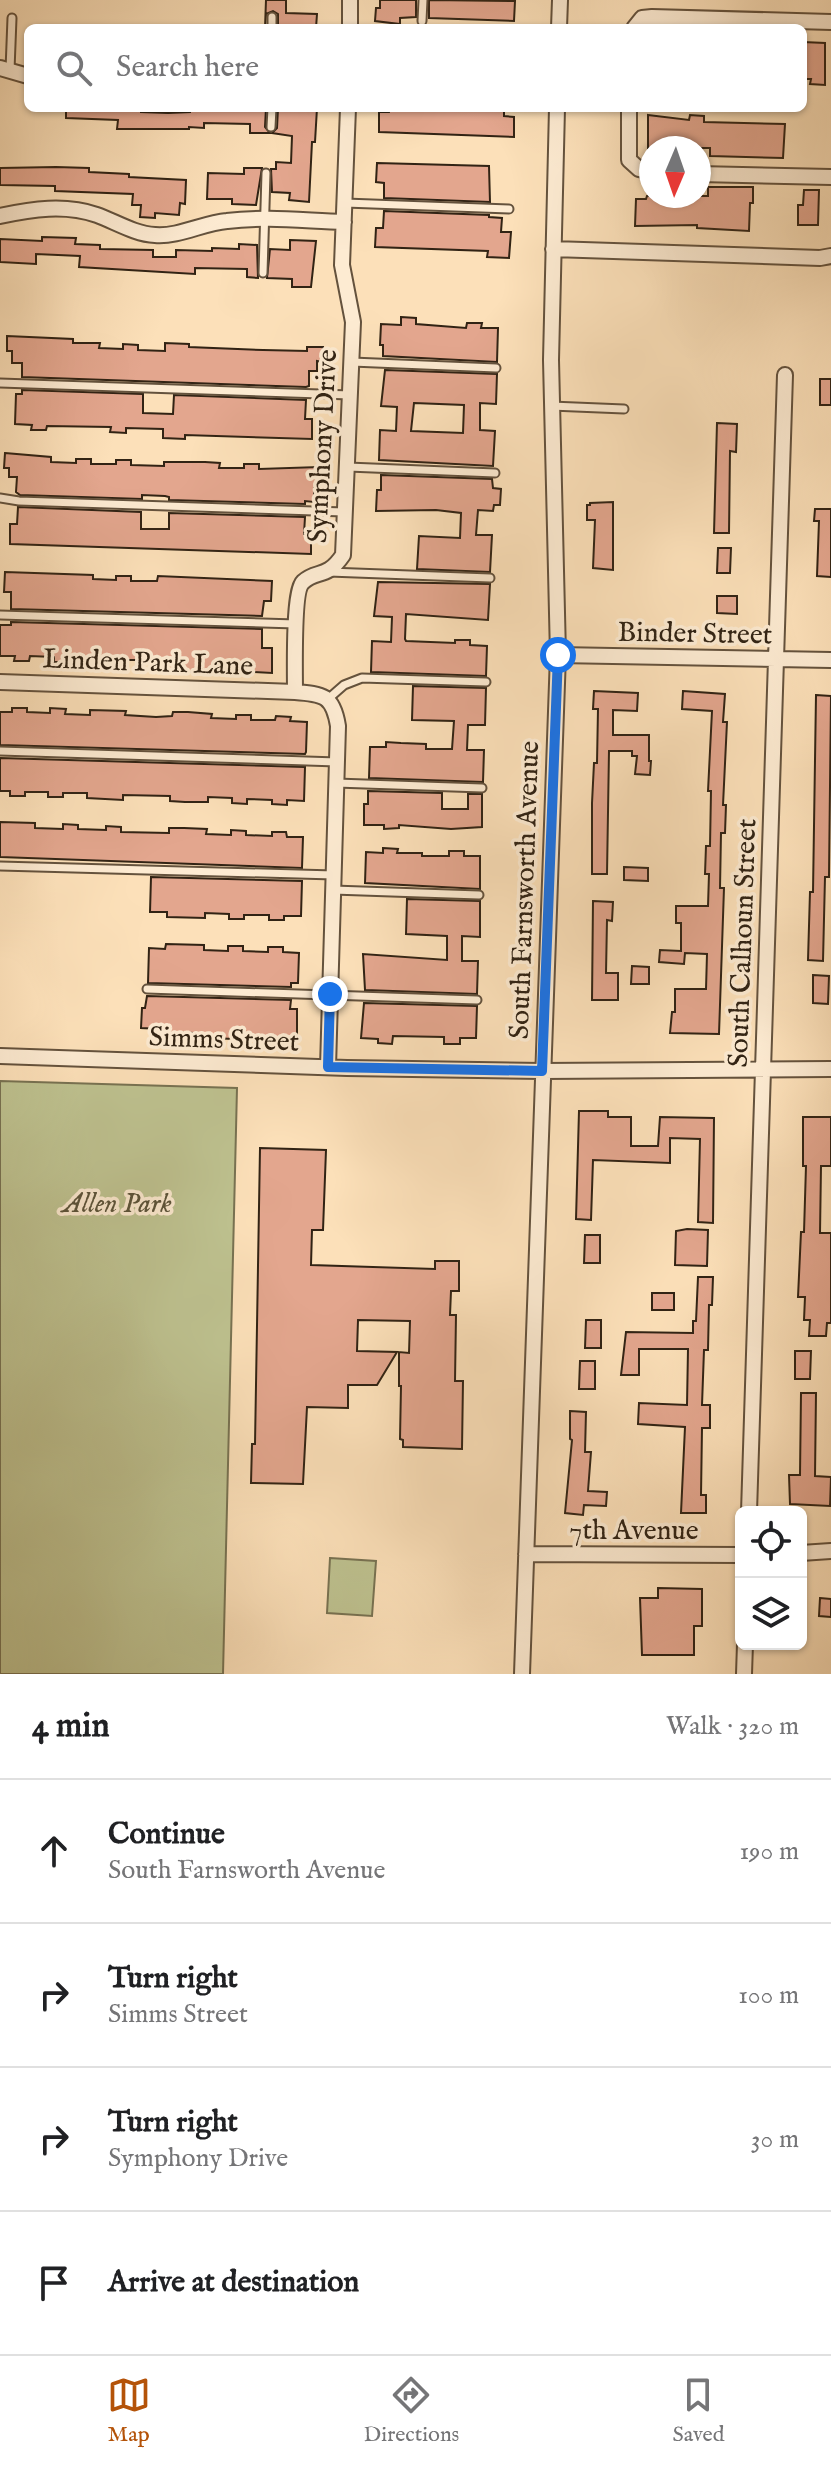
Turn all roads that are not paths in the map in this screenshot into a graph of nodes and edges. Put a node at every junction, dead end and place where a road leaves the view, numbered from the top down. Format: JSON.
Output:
{"nodes":[{"id":1,"x":350,"y":0,"type":"edge"},
{"id":2,"x":423,"y":0,"type":"edge"},
{"id":3,"x":560,"y":0,"type":"edge"},
{"id":4,"x":272,"y":17,"type":"dead end"},
{"id":5,"x":12,"y":18,"type":"dead end"},
{"id":6,"x":422,"y":21,"type":"dead end"},
{"id":7,"x":831,"y":22,"type":"edge"},
{"id":8,"x":272,"y":24,"type":"edge"},
{"id":9,"x":350,"y":24,"type":"edge"},
{"id":10,"x":559,"y":24,"type":"edge"},
{"id":11,"x":637,"y":24,"type":"edge"},
{"id":12,"x":5,"y":70,"type":"edge"},
{"id":13,"x":272,"y":112,"type":"edge"},
{"id":14,"x":348,"y":112,"type":"edge"},
{"id":15,"x":557,"y":112,"type":"edge"},
{"id":16,"x":629,"y":112,"type":"edge"},
{"id":17,"x":271,"y":127,"type":"dead end"},
{"id":18,"x":639,"y":169,"type":"edge"},
{"id":19,"x":266,"y":173,"type":"dead end"},
{"id":20,"x":711,"y":174,"type":"edge"},
{"id":21,"x":831,"y":177,"type":"edge"},
{"id":22,"x":345,"y":203,"type":"junction"},
{"id":23,"x":509,"y":209,"type":"dead end"},
{"id":24,"x":0,"y":216,"type":"edge"},
{"id":25,"x":264,"y":220,"type":"junction"},
{"id":26,"x":344,"y":222,"type":"junction"},
{"id":27,"x":553,"y":249,"type":"junction"},
{"id":28,"x":831,"y":256,"type":"edge"},
{"id":29,"x":263,"y":273,"type":"dead end"},
{"id":30,"x":352,"y":362,"type":"junction"},
{"id":31,"x":496,"y":368,"type":"dead end"},
{"id":32,"x":785,"y":375,"type":"dead end"},
{"id":33,"x":0,"y":383,"type":"edge"},
{"id":34,"x":350,"y":395,"type":"junction"},
{"id":35,"x":551,"y":406,"type":"junction"},
{"id":36,"x":624,"y":409,"type":"dead end"},
{"id":37,"x":348,"y":467,"type":"junction"},
{"id":38,"x":495,"y":473,"type":"dead end"},
{"id":39,"x":0,"y":498,"type":"edge"},
{"id":40,"x":346,"y":512,"type":"junction"},
{"id":41,"x":329,"y":572,"type":"junction"},
{"id":42,"x":490,"y":578,"type":"dead end"},
{"id":43,"x":0,"y":615,"type":"edge"},
{"id":44,"x":296,"y":624,"type":"junction"},
{"id":45,"x":558,"y":655,"type":"junction"},
{"id":46,"x":777,"y":659,"type":"junction"},
{"id":47,"x":831,"y":660,"type":"edge"},
{"id":48,"x":0,"y":682,"type":"edge"},
{"id":49,"x":486,"y":682,"type":"dead end"},
{"id":50,"x":295,"y":692,"type":"junction"},
{"id":51,"x":328,"y":699,"type":"junction"},
{"id":52,"x":0,"y":751,"type":"edge"},
{"id":53,"x":337,"y":762,"type":"junction"},
{"id":54,"x":336,"y":783,"type":"junction"},
{"id":55,"x":482,"y":788,"type":"dead end"},
{"id":56,"x":0,"y":866,"type":"edge"},
{"id":57,"x":333,"y":882,"type":"junction"},
{"id":58,"x":479,"y":895,"type":"dead end"},
{"id":59,"x":147,"y":989,"type":"dead end"},
{"id":60,"x":330,"y":994,"type":"junction"},
{"id":61,"x":477,"y":1000,"type":"dead end"},
{"id":62,"x":0,"y":1056,"type":"edge"},
{"id":63,"x":328,"y":1067,"type":"junction"},
{"id":64,"x":763,"y":1068,"type":"junction"},
{"id":65,"x":831,"y":1069,"type":"edge"},
{"id":66,"x":542,"y":1071,"type":"junction"},
{"id":67,"x":749,"y":1506,"type":"edge"},
{"id":68,"x":831,"y":1551,"type":"edge"},
{"id":69,"x":807,"y":1553,"type":"edge"},
{"id":70,"x":526,"y":1554,"type":"junction"},
{"id":71,"x":735,"y":1555,"type":"edge"},
{"id":72,"x":745,"y":1650,"type":"edge"},
{"id":73,"x":522,"y":1674,"type":"edge"},
{"id":74,"x":744,"y":1674,"type":"edge"}],
"edges":[{"from":1,"to":9,"type":"street"},
{"from":2,"to":6,"type":"lane"},
{"from":3,"to":10,"type":"street"},
{"from":4,"to":8,"type":"lane"},
{"from":5,"to":12,"type":"lane"},
{"from":7,"to":11,"type":"street"},
{"from":13,"to":17,"type":"lane"},
{"from":14,"to":22,"type":"street","name":"Symphony Drive"},
{"from":15,"to":27,"type":"street","name":"South Farnsworth Avenue"},
{"from":16,"to":18,"type":"street"},
{"from":19,"to":25,"type":"lane"},
{"from":20,"to":21,"type":"street"},
{"from":22,"to":23,"type":"lane"},
{"from":22,"to":26,"type":"street","name":"Symphony Drive"},
{"from":24,"to":25,"type":"street"},
{"from":25,"to":26,"type":"street"},
{"from":25,"to":29,"type":"lane"},
{"from":26,"to":30,"type":"street","name":"Symphony Drive"},
{"from":27,"to":28,"type":"street"},
{"from":27,"to":35,"type":"street","name":"South Farnsworth Avenue"},
{"from":30,"to":31,"type":"lane"},
{"from":30,"to":34,"type":"street","name":"Symphony Drive"},
{"from":32,"to":46,"type":"street","name":"South Calhoun Street"},
{"from":33,"to":34,"type":"lane"},
{"from":34,"to":37,"type":"street","name":"Symphony Drive"},
{"from":35,"to":36,"type":"lane"},
{"from":35,"to":45,"type":"street","name":"South Farnsworth Avenue"},
{"from":37,"to":38,"type":"lane"},
{"from":37,"to":40,"type":"street","name":"Symphony Drive"},
{"from":39,"to":40,"type":"lane"},
{"from":40,"to":41,"type":"street","name":"Symphony Drive"},
{"from":41,"to":42,"type":"lane"},
{"from":41,"to":44,"type":"street","name":"Symphony Drive"},
{"from":43,"to":44,"type":"lane"},
{"from":44,"to":50,"type":"street","name":"Symphony Drive"},
{"from":45,"to":46,"type":"street","name":"Binder Street"},
{"from":45,"to":66,"type":"street","name":"South Farnsworth Avenue"},
{"from":46,"to":47,"type":"street","name":"Binder Street"},
{"from":46,"to":64,"type":"street","name":"South Calhoun Street"},
{"from":48,"to":50,"type":"street","name":"Linden Park Lane"},
{"from":49,"to":51,"type":"lane"},
{"from":50,"to":51,"type":"street"},
{"from":51,"to":53,"type":"street"},
{"from":52,"to":53,"type":"lane"},
{"from":53,"to":54,"type":"street"},
{"from":54,"to":55,"type":"lane"},
{"from":54,"to":57,"type":"street"},
{"from":56,"to":57,"type":"lane"},
{"from":57,"to":58,"type":"lane"},
{"from":57,"to":60,"type":"street"},
{"from":59,"to":60,"type":"lane"},
{"from":60,"to":61,"type":"lane"},
{"from":60,"to":63,"type":"street"},
{"from":62,"to":63,"type":"street","name":"Simms Street"},
{"from":63,"to":66,"type":"street","name":"Simms Street"},
{"from":64,"to":65,"type":"street","name":"Simms Street"},
{"from":64,"to":66,"type":"street","name":"Simms Street"},
{"from":64,"to":67,"type":"street","name":"South Calhoun Street"},
{"from":66,"to":70,"type":"street","name":"South Farnsworth Avenue"},
{"from":68,"to":69,"type":"street"},
{"from":70,"to":71,"type":"street","name":"7th Avenue"},
{"from":70,"to":73,"type":"street","name":"South Farnsworth Avenue"},
{"from":72,"to":74,"type":"street"}]}
